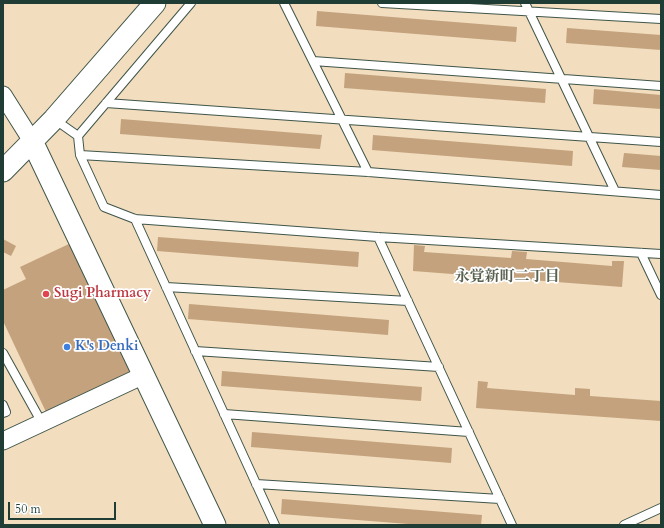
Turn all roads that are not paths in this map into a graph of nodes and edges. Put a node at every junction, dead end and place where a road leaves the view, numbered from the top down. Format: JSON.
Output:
{"nodes":[{"id":1,"x":155,"y":3,"type":"edge"},
{"id":2,"x":191,"y":3,"type":"edge"},
{"id":3,"x":284,"y":3,"type":"edge"},
{"id":4,"x":382,"y":3,"type":"edge"},
{"id":5,"x":525,"y":3,"type":"edge"},
{"id":6,"x":529,"y":11,"type":"junction"},
{"id":7,"x":661,"y":19,"type":"edge"},
{"id":8,"x":313,"y":61,"type":"junction"},
{"id":9,"x":561,"y":79,"type":"junction"},
{"id":10,"x":661,"y":86,"type":"edge"},
{"id":11,"x":3,"y":95,"type":"edge"},
{"id":12,"x":106,"y":103,"type":"junction"},
{"id":13,"x":54,"y":119,"type":"junction"},
{"id":14,"x":342,"y":120,"type":"junction"},
{"id":15,"x":78,"y":136,"type":"junction"},
{"id":16,"x":590,"y":138,"type":"junction"},
{"id":17,"x":32,"y":141,"type":"junction"},
{"id":18,"x":661,"y":142,"type":"edge"},
{"id":19,"x":80,"y":155,"type":"junction"},
{"id":20,"x":3,"y":171,"type":"edge"},
{"id":21,"x":368,"y":172,"type":"junction"},
{"id":22,"x":615,"y":191,"type":"junction"},
{"id":23,"x":661,"y":195,"type":"edge"},
{"id":24,"x":135,"y":219,"type":"junction"},
{"id":25,"x":378,"y":237,"type":"junction"},
{"id":26,"x":641,"y":253,"type":"junction"},
{"id":27,"x":661,"y":254,"type":"edge"},
{"id":28,"x":166,"y":287,"type":"junction"},
{"id":29,"x":661,"y":295,"type":"edge"},
{"id":30,"x":408,"y":301,"type":"junction"},
{"id":31,"x":195,"y":351,"type":"junction"},
{"id":32,"x":3,"y":353,"type":"edge"},
{"id":33,"x":439,"y":367,"type":"junction"},
{"id":34,"x":144,"y":375,"type":"junction"},
{"id":35,"x":3,"y":405,"type":"edge"},
{"id":36,"x":3,"y":413,"type":"edge"},
{"id":37,"x":224,"y":414,"type":"junction"},
{"id":38,"x":42,"y":423,"type":"junction"},
{"id":39,"x":469,"y":432,"type":"junction"},
{"id":40,"x":3,"y":441,"type":"edge"},
{"id":41,"x":256,"y":484,"type":"junction"},
{"id":42,"x":500,"y":499,"type":"junction"},
{"id":43,"x":661,"y":508,"type":"edge"},
{"id":44,"x":214,"y":525,"type":"edge"},
{"id":45,"x":275,"y":525,"type":"edge"},
{"id":46,"x":512,"y":525,"type":"edge"},
{"id":47,"x":624,"y":525,"type":"edge"}],
"edges":[{"from":1,"to":13,"type":"street"},
{"from":2,"to":12,"type":"lane"},
{"from":3,"to":8,"type":"lane"},
{"from":4,"to":6,"type":"lane"},
{"from":5,"to":6,"type":"lane"},
{"from":6,"to":7,"type":"lane"},
{"from":6,"to":9,"type":"lane"},
{"from":8,"to":9,"type":"lane"},
{"from":8,"to":14,"type":"lane"},
{"from":9,"to":10,"type":"lane"},
{"from":9,"to":16,"type":"lane"},
{"from":11,"to":17,"type":"street"},
{"from":12,"to":14,"type":"lane"},
{"from":12,"to":15,"type":"lane"},
{"from":13,"to":15,"type":"lane"},
{"from":13,"to":17,"type":"street"},
{"from":14,"to":16,"type":"lane"},
{"from":14,"to":21,"type":"lane"},
{"from":15,"to":19,"type":"lane"},
{"from":16,"to":18,"type":"lane"},
{"from":16,"to":22,"type":"lane"},
{"from":17,"to":20,"type":"street"},
{"from":17,"to":34,"type":"street"},
{"from":19,"to":21,"type":"lane"},
{"from":19,"to":24,"type":"lane"},
{"from":21,"to":22,"type":"lane"},
{"from":22,"to":23,"type":"lane"},
{"from":24,"to":25,"type":"lane"},
{"from":24,"to":28,"type":"lane"},
{"from":25,"to":26,"type":"lane"},
{"from":25,"to":30,"type":"lane"},
{"from":26,"to":27,"type":"lane"},
{"from":26,"to":29,"type":"lane"},
{"from":28,"to":30,"type":"lane"},
{"from":28,"to":31,"type":"lane"},
{"from":30,"to":33,"type":"lane"},
{"from":31,"to":33,"type":"lane"},
{"from":31,"to":37,"type":"lane"},
{"from":32,"to":38,"type":"lane"},
{"from":33,"to":39,"type":"lane"},
{"from":34,"to":38,"type":"street"},
{"from":34,"to":44,"type":"street"},
{"from":35,"to":36,"type":"lane"},
{"from":37,"to":39,"type":"lane"},
{"from":37,"to":41,"type":"lane"},
{"from":38,"to":40,"type":"street"},
{"from":39,"to":42,"type":"lane"},
{"from":41,"to":42,"type":"lane"},
{"from":41,"to":45,"type":"lane"},
{"from":42,"to":46,"type":"lane"},
{"from":43,"to":47,"type":"lane"}]}
